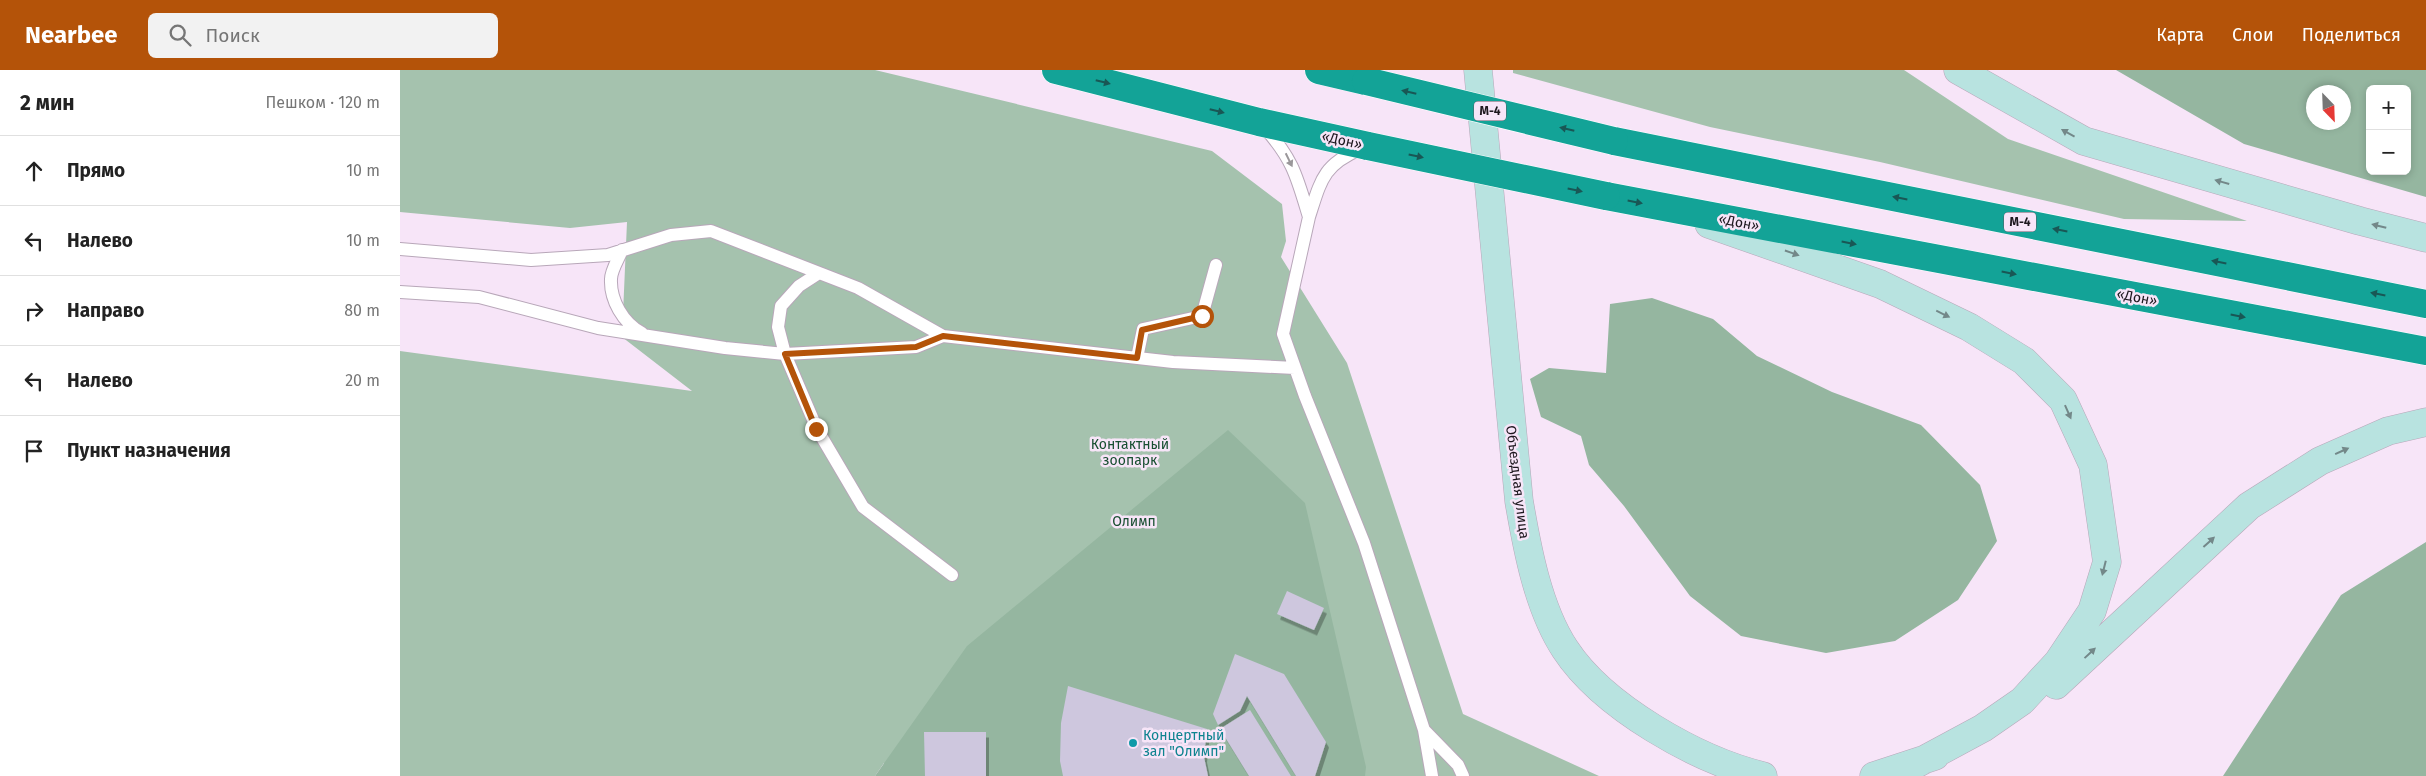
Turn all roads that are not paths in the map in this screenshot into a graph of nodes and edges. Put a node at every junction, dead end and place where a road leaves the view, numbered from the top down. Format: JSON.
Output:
{"nodes":[{"id":1,"x":1056,"y":70,"type":"edge"},
{"id":2,"x":1320,"y":70,"type":"edge"},
{"id":3,"x":1478,"y":70,"type":"edge"},
{"id":4,"x":1958,"y":70,"type":"edge"},
{"id":5,"x":1259,"y":122,"type":"junction"},
{"id":6,"x":1368,"y":146,"type":"junction"},
{"id":7,"x":1664,"y":208,"type":"junction"},
{"id":8,"x":1309,"y":217,"type":"junction"},
{"id":9,"x":2426,"y":238,"type":"edge"},
{"id":10,"x":400,"y":249,"type":"edge"},
{"id":11,"x":622,"y":250,"type":"junction"},
{"id":12,"x":1216,"y":265,"type":"dead end"},
{"id":13,"x":819,"y":273,"type":"junction"},
{"id":14,"x":400,"y":292,"type":"edge"},
{"id":15,"x":2426,"y":304,"type":"edge"},
{"id":16,"x":648,"y":336,"type":"junction"},
{"id":17,"x":943,"y":336,"type":"junction"},
{"id":18,"x":2426,"y":351,"type":"edge"},
{"id":19,"x":785,"y":354,"type":"junction"},
{"id":20,"x":1137,"y":358,"type":"junction"},
{"id":21,"x":1295,"y":368,"type":"junction"},
{"id":22,"x":2426,"y":422,"type":"edge"},
{"id":23,"x":952,"y":575,"type":"dead end"},
{"id":24,"x":1424,"y":730,"type":"junction"},
{"id":25,"x":1918,"y":763,"type":"junction"},
{"id":26,"x":1432,"y":776,"type":"edge"},
{"id":27,"x":1463,"y":776,"type":"edge"},
{"id":28,"x":1763,"y":776,"type":"edge"},
{"id":29,"x":1874,"y":776,"type":"edge"}],
"edges":[{"from":1,"to":5,"type":"highway","name":"«Дон»","one_way":true},
{"from":15,"to":2,"type":"highway","number":"М-4","one_way":true,"bridge":true},
{"from":3,"to":28,"type":"main road","name":"Объездная улица"},
{"from":9,"to":4,"type":"main road","one_way":true},
{"from":5,"to":6,"type":"highway","name":"«Дон»"},
{"from":5,"to":8,"type":"lane","one_way":true},
{"from":6,"to":7,"type":"highway","name":"«Дон»","one_way":true,"bridge":true},
{"from":6,"to":8,"type":"lane"},
{"from":7,"to":18,"type":"highway","name":"«Дон»","one_way":true},
{"from":7,"to":25,"type":"main road","one_way":true},
{"from":8,"to":21,"type":"lane"},
{"from":10,"to":11,"type":"lane"},
{"from":11,"to":13,"type":"lane"},
{"from":11,"to":16,"type":"lane"},
{"from":12,"to":20,"type":"lane"},
{"from":13,"to":17,"type":"lane"},
{"from":13,"to":19,"type":"lane"},
{"from":14,"to":16,"type":"lane"},
{"from":16,"to":19,"type":"lane"},
{"from":17,"to":19,"type":"lane"},
{"from":17,"to":20,"type":"lane"},
{"from":19,"to":23,"type":"lane"},
{"from":20,"to":21,"type":"lane"},
{"from":21,"to":24,"type":"lane"},
{"from":25,"to":22,"type":"main road","one_way":true},
{"from":24,"to":26,"type":"lane"},
{"from":24,"to":27,"type":"lane"},
{"from":25,"to":29,"type":"main road"}]}
